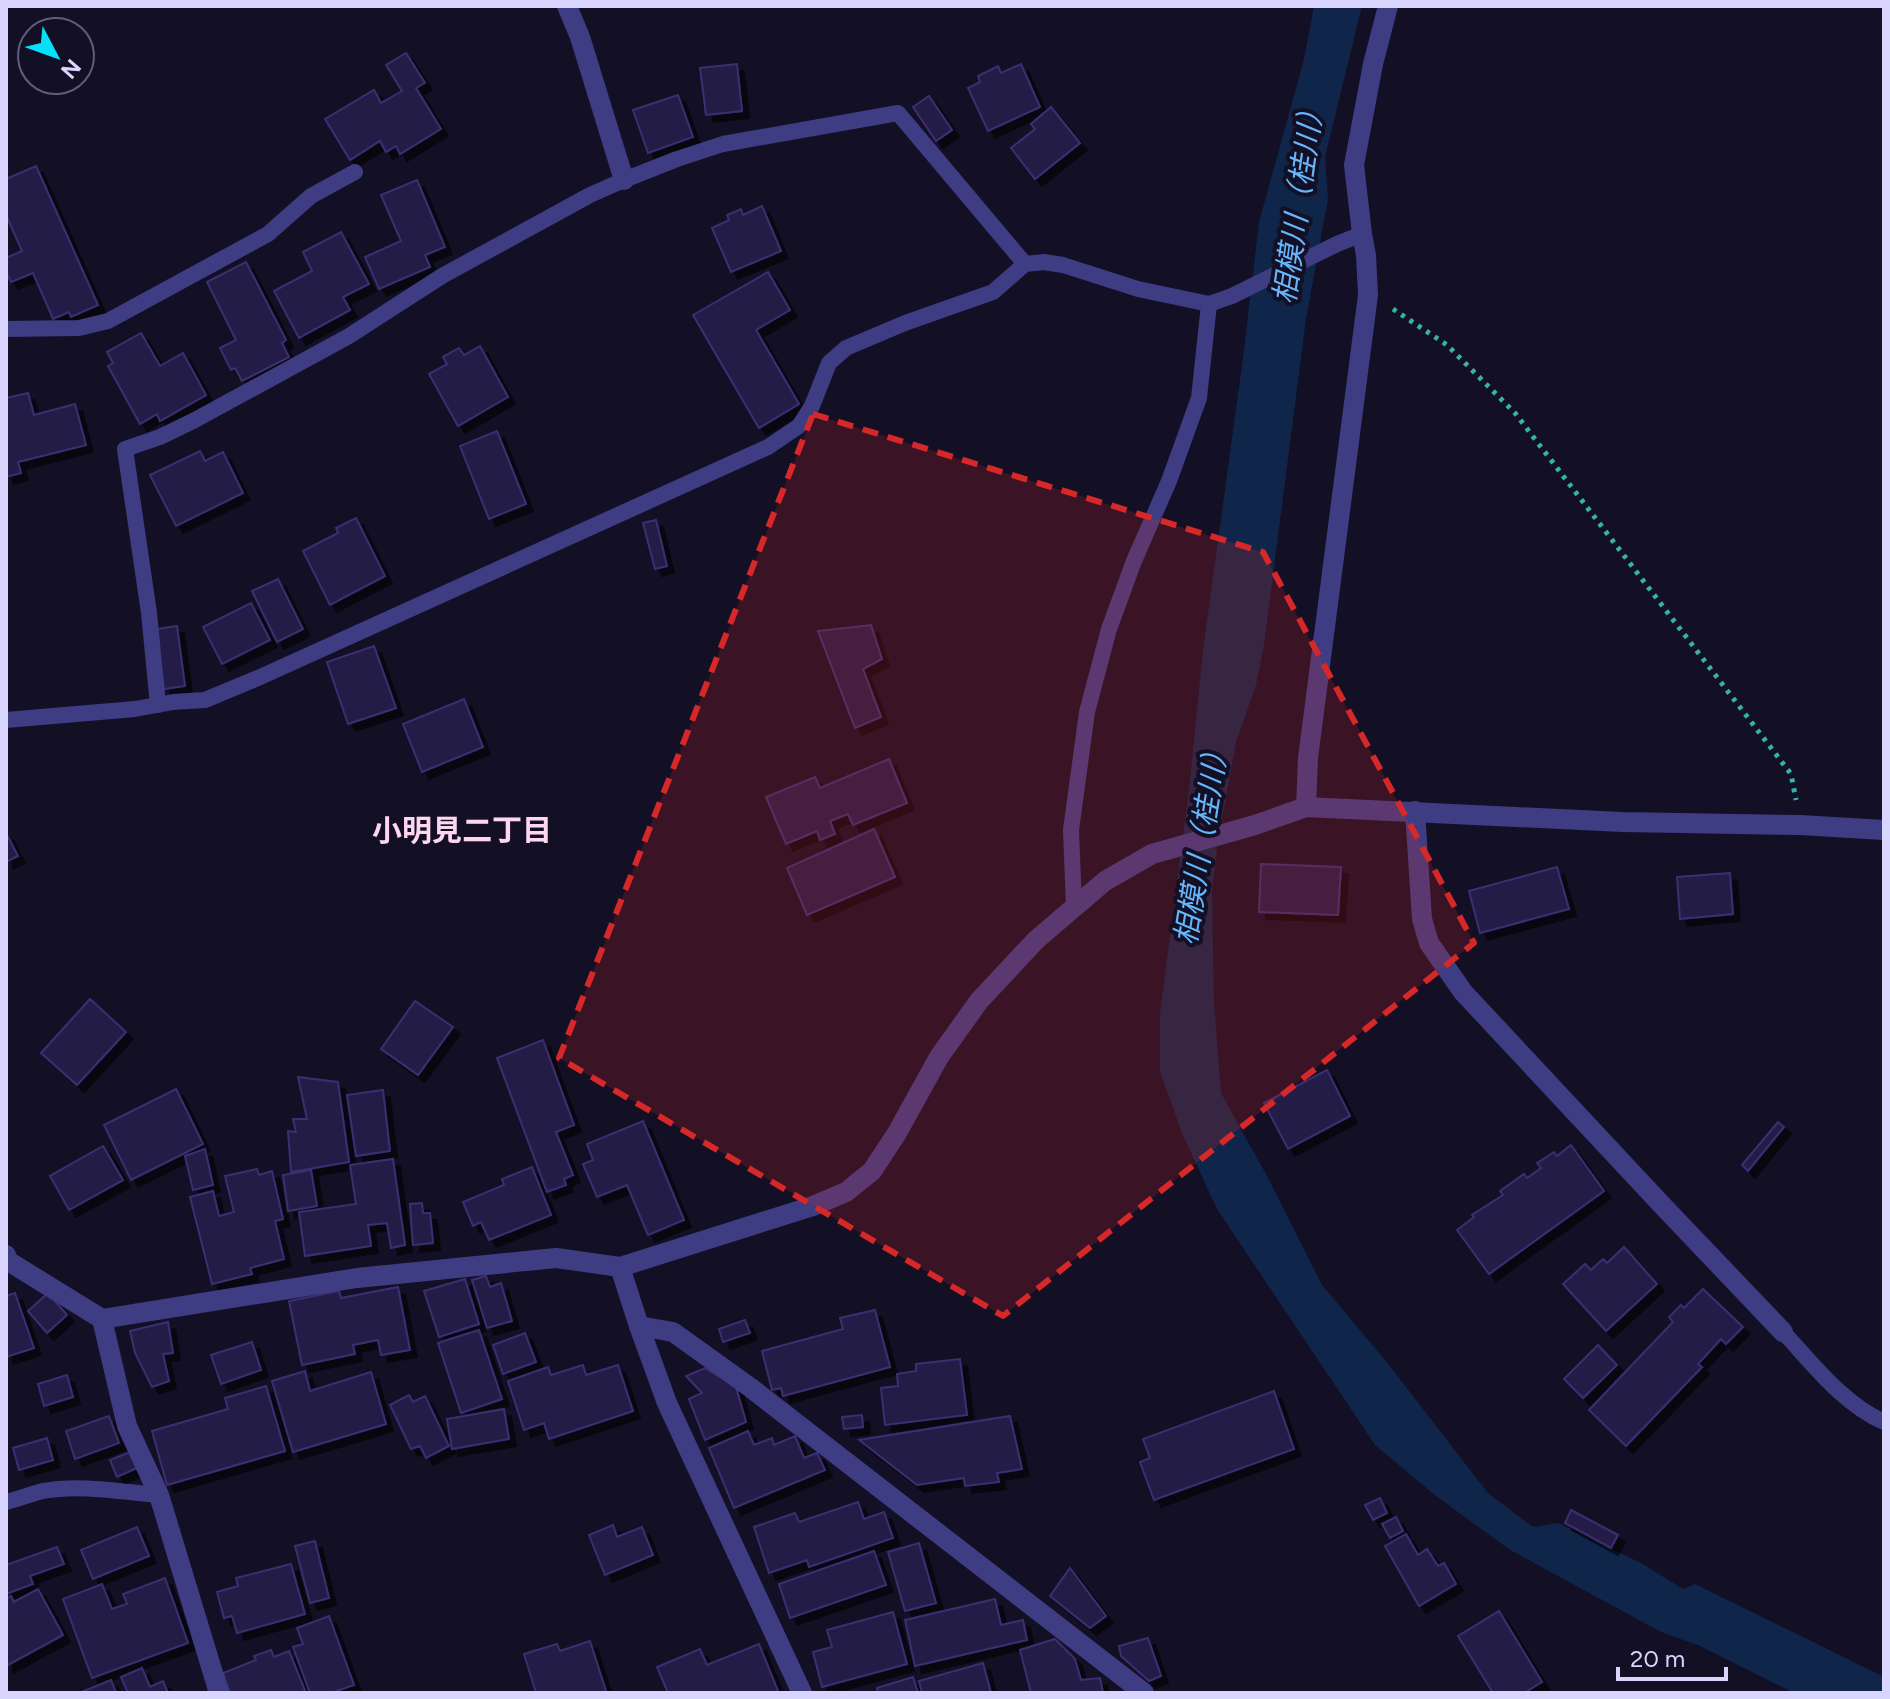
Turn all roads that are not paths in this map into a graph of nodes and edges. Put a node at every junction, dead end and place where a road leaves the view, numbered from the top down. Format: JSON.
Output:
{"nodes":[{"id":1,"x":567,"y":6,"type":"edge"},
{"id":2,"x":1388,"y":6,"type":"edge"},
{"id":3,"x":355,"y":172,"type":"dead end"},
{"id":4,"x":624,"y":180,"type":"junction"},
{"id":5,"x":1362,"y":234,"type":"junction"},
{"id":6,"x":1025,"y":264,"type":"junction"},
{"id":7,"x":1209,"y":304,"type":"junction"},
{"id":8,"x":6,"y":329,"type":"edge"},
{"id":9,"x":158,"y":705,"type":"junction"},
{"id":10,"x":6,"y":720,"type":"edge"},
{"id":11,"x":1306,"y":807,"type":"junction"},
{"id":12,"x":1415,"y":811,"type":"junction"},
{"id":13,"x":1884,"y":830,"type":"edge"},
{"id":14,"x":1074,"y":908,"type":"junction"},
{"id":15,"x":7,"y":1259,"type":"edge"},
{"id":16,"x":620,"y":1267,"type":"junction"},
{"id":17,"x":102,"y":1319,"type":"junction"},
{"id":18,"x":639,"y":1326,"type":"junction"},
{"id":19,"x":1783,"y":1332,"type":"joint"},
{"id":20,"x":1884,"y":1422,"type":"edge"},
{"id":21,"x":159,"y":1495,"type":"junction"},
{"id":22,"x":6,"y":1502,"type":"edge"},
{"id":23,"x":219,"y":1693,"type":"edge"},
{"id":24,"x":802,"y":1693,"type":"edge"},
{"id":25,"x":1144,"y":1693,"type":"edge"}],
"edges":[{"from":1,"to":4,"type":"street"},
{"from":2,"to":5,"type":"street"},
{"from":3,"to":8,"type":"lane"},
{"from":4,"to":6,"type":"lane"},
{"from":4,"to":9,"type":"lane"},
{"from":5,"to":7,"type":"lane"},
{"from":5,"to":11,"type":"street"},
{"from":6,"to":7,"type":"lane"},
{"from":6,"to":9,"type":"lane"},
{"from":7,"to":14,"type":"lane"},
{"from":9,"to":10,"type":"lane"},
{"from":11,"to":12,"type":"street"},
{"from":11,"to":14,"type":"street"},
{"from":12,"to":13,"type":"street"},
{"from":12,"to":19,"type":"street"},
{"from":14,"to":16,"type":"street"},
{"from":15,"to":17,"type":"street"},
{"from":16,"to":17,"type":"street"},
{"from":16,"to":18,"type":"street"},
{"from":17,"to":21,"type":"street"},
{"from":18,"to":24,"type":"street"},
{"from":18,"to":25,"type":"street"},
{"from":19,"to":20,"type":"lane"},
{"from":21,"to":22,"type":"lane"},
{"from":21,"to":23,"type":"street"}]}
